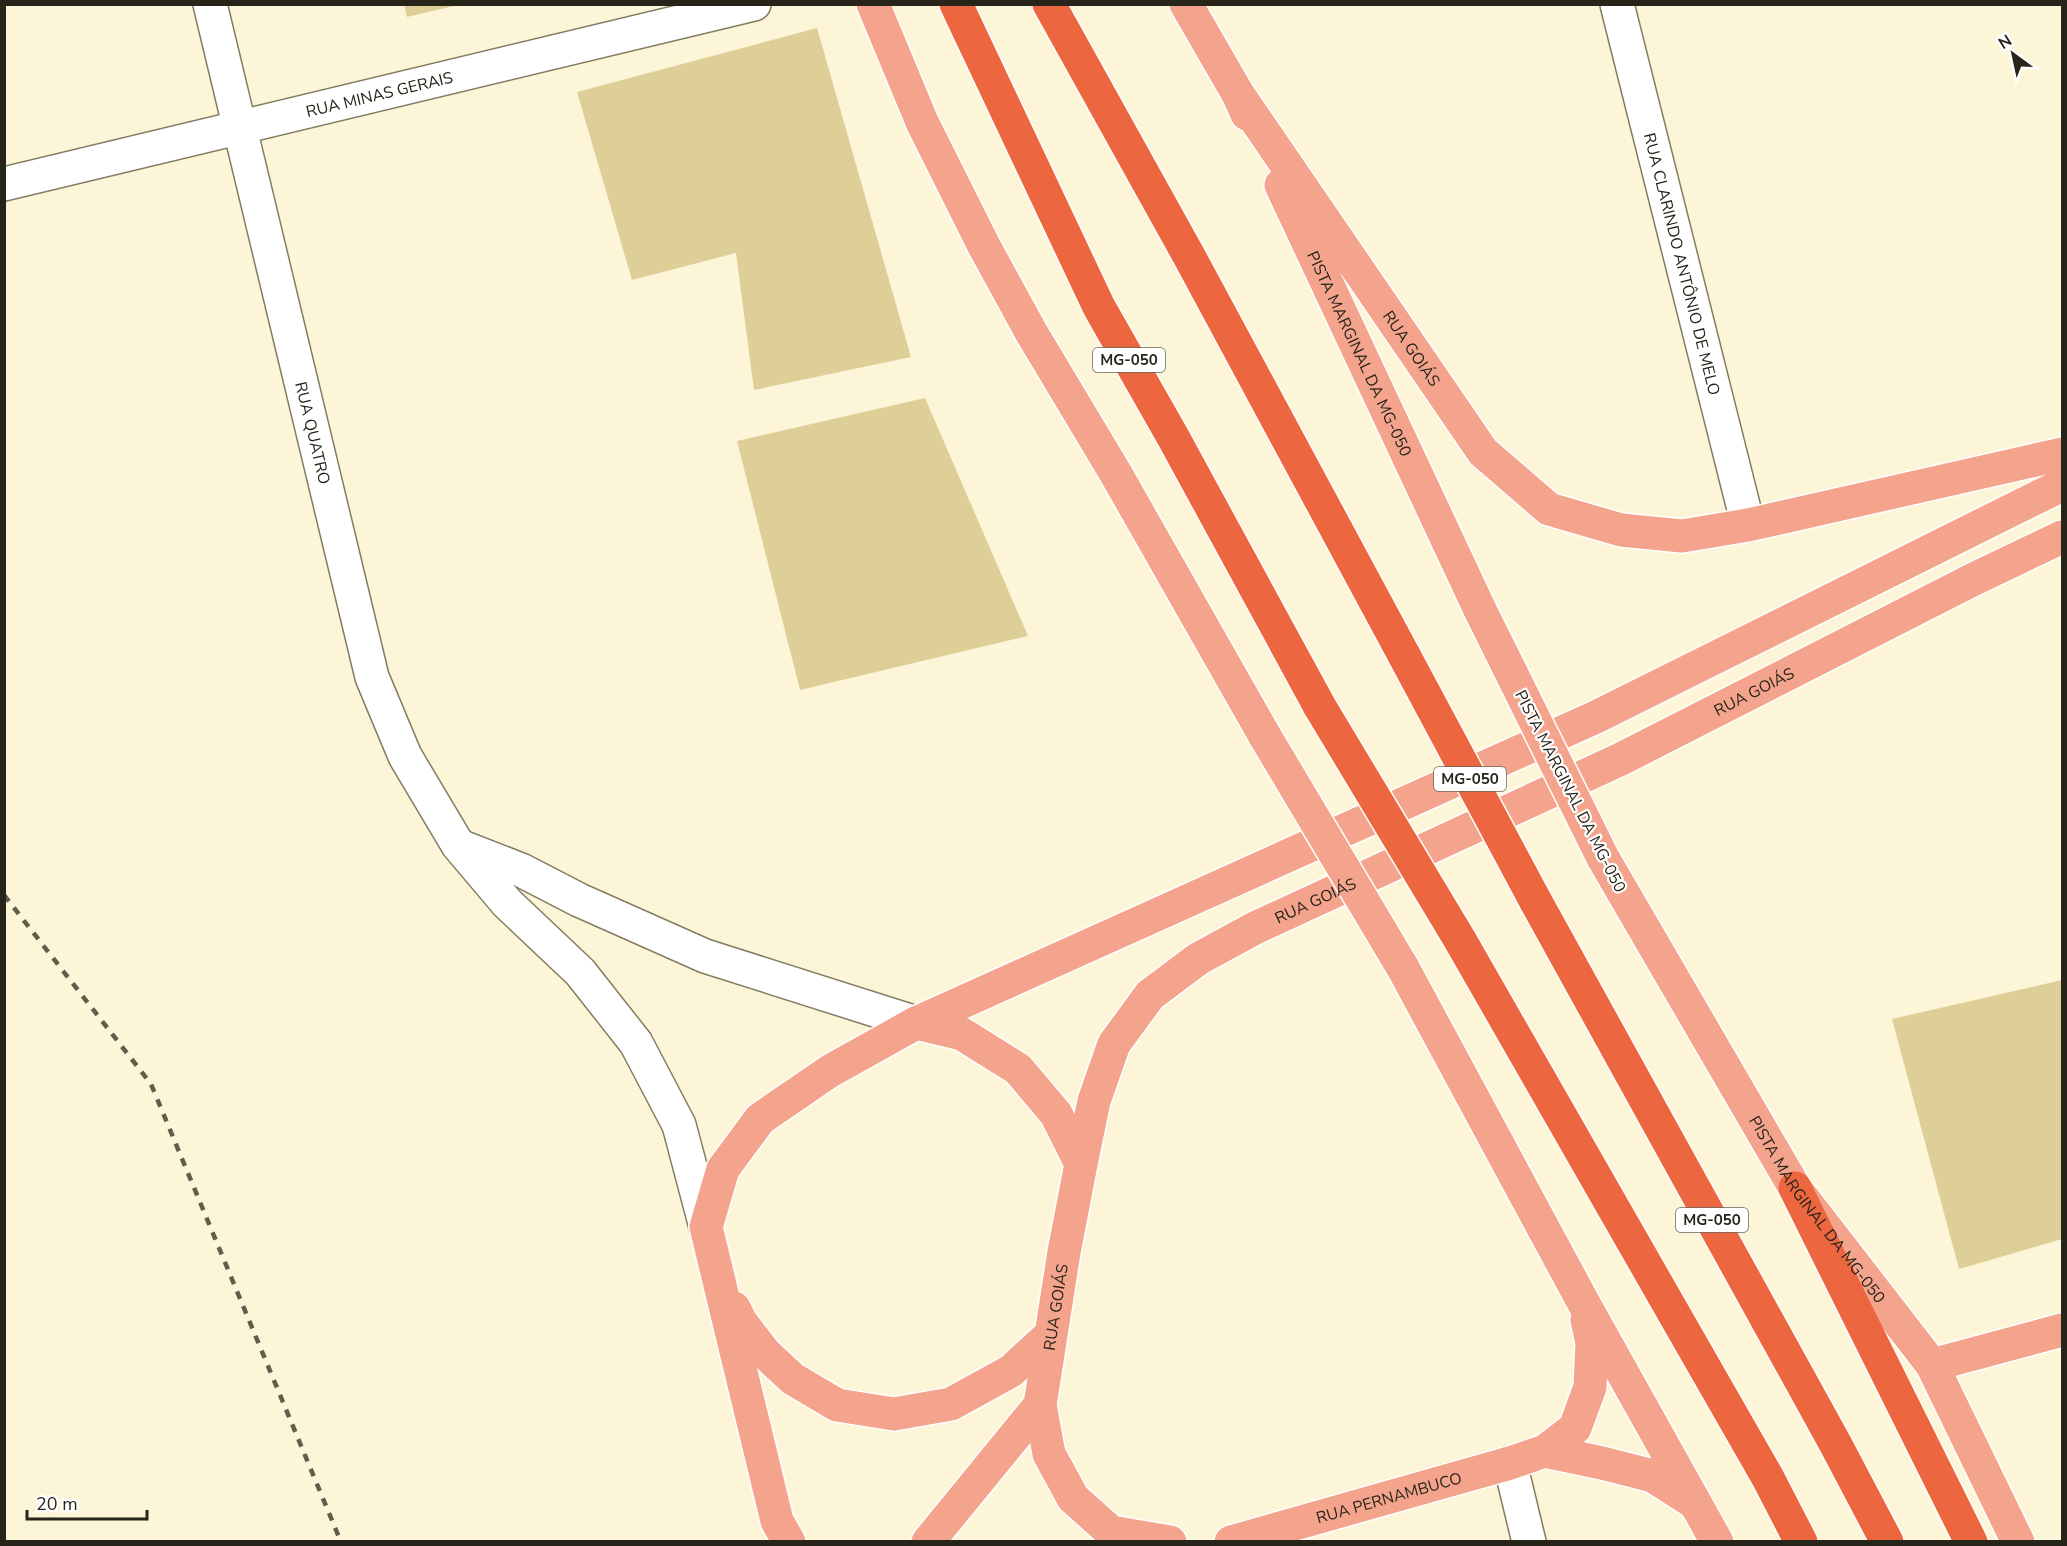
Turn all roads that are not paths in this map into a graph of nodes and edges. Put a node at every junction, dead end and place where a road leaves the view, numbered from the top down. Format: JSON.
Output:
{"nodes":[{"id":1,"x":210,"y":4,"type":"edge"},
{"id":2,"x":754,"y":4,"type":"edge"},
{"id":3,"x":873,"y":4,"type":"edge"},
{"id":4,"x":956,"y":4,"type":"edge"},
{"id":5,"x":1049,"y":4,"type":"edge"},
{"id":6,"x":1186,"y":4,"type":"edge"},
{"id":7,"x":1617,"y":4,"type":"edge"},
{"id":8,"x":1238,"y":94,"type":"junction"},
{"id":9,"x":239,"y":128,"type":"junction"},
{"id":10,"x":4,"y":184,"type":"edge"},
{"id":11,"x":2062,"y":454,"type":"edge"},
{"id":12,"x":2062,"y":485,"type":"edge"},
{"id":13,"x":1748,"y":525,"type":"junction"},
{"id":14,"x":2062,"y":537,"type":"edge"},
{"id":15,"x":1957,"y":538,"type":"junction"},
{"id":16,"x":1974,"y":579,"type":"junction"},
{"id":17,"x":458,"y":845,"type":"junction"},
{"id":18,"x":916,"y":1023,"type":"junction"},
{"id":19,"x":1081,"y":1164,"type":"junction"},
{"id":20,"x":1796,"y":1188,"type":"junction"},
{"id":21,"x":706,"y":1227,"type":"junction"},
{"id":22,"x":718,"y":1274,"type":"junction"},
{"id":23,"x":1582,"y":1300,"type":"junction"},
{"id":24,"x":2062,"y":1330,"type":"edge"},
{"id":25,"x":1050,"y":1335,"type":"junction"},
{"id":26,"x":1932,"y":1365,"type":"junction"},
{"id":27,"x":1040,"y":1405,"type":"junction"},
{"id":28,"x":1545,"y":1451,"type":"junction"},
{"id":29,"x":1510,"y":1463,"type":"junction"},
{"id":30,"x":1697,"y":1504,"type":"junction"},
{"id":31,"x":779,"y":1535,"type":"edge"},
{"id":32,"x":928,"y":1542,"type":"edge"},
{"id":33,"x":1170,"y":1542,"type":"edge"},
{"id":34,"x":1231,"y":1542,"type":"edge"},
{"id":35,"x":1529,"y":1542,"type":"edge"},
{"id":36,"x":1717,"y":1542,"type":"edge"},
{"id":37,"x":1801,"y":1542,"type":"edge"},
{"id":38,"x":1887,"y":1542,"type":"edge"},
{"id":39,"x":1971,"y":1542,"type":"edge"},
{"id":40,"x":2018,"y":1542,"type":"edge"}],
"edges":[{"from":1,"to":9,"type":"street","name":"RUA QUATRO"},
{"from":2,"to":9,"type":"street","name":"RUA MINAS GERAIS"},
{"from":3,"to":23,"type":"main road","bridge":true},
{"from":4,"to":37,"type":"highway","number":"MG-050","bridge":true},
{"from":5,"to":38,"type":"highway","number":"MG-050","bridge":true},
{"from":6,"to":8,"type":"main road","name":"PISTA MARGINAL DA MG-050"},
{"from":7,"to":13,"type":"street","name":"RUA CLARINDO ANTÔNIO DE MELO"},
{"from":8,"to":13,"type":"main road","name":"RUA GOIÁS"},
{"from":8,"to":20,"type":"main road","name":"PISTA MARGINAL DA MG-050","bridge":true},
{"from":9,"to":10,"type":"street","name":"RUA MINAS GERAIS"},
{"from":9,"to":17,"type":"street","name":"RUA QUATRO"},
{"from":11,"to":13,"type":"main road","name":"RUA GOIÁS"},
{"from":12,"to":15,"type":"main road"},
{"from":14,"to":16,"type":"main road","name":"RUA GOIÁS"},
{"from":15,"to":16,"type":"main road"},
{"from":15,"to":18,"type":"main road"},
{"from":16,"to":19,"type":"main road","name":"RUA GOIÁS"},
{"from":17,"to":18,"type":"street"},
{"from":17,"to":21,"type":"street","name":"RUA QUATRO"},
{"from":18,"to":19,"type":"main road"},
{"from":18,"to":21,"type":"main road"},
{"from":19,"to":25,"type":"main road","name":"RUA GOIÁS"},
{"from":20,"to":26,"type":"main road","name":"PISTA MARGINAL DA MG-050"},
{"from":20,"to":39,"type":"highway"},
{"from":21,"to":22,"type":"main road"},
{"from":22,"to":25,"type":"main road"},
{"from":22,"to":31,"type":"main road"},
{"from":23,"to":28,"type":"main road","name":"RUA PERNAMBUCO"},
{"from":23,"to":30,"type":"main road"},
{"from":24,"to":26,"type":"main road"},
{"from":25,"to":27,"type":"main road","name":"RUA GOIÁS"},
{"from":26,"to":40,"type":"main road","name":"PISTA MARGINAL DA MG-050"},
{"from":27,"to":32,"type":"main road"},
{"from":27,"to":33,"type":"main road","name":"RUA GOIÁS"},
{"from":28,"to":29,"type":"main road","name":"RUA PERNAMBUCO"},
{"from":28,"to":30,"type":"main road"},
{"from":29,"to":34,"type":"main road","name":"RUA PERNAMBUCO"},
{"from":29,"to":35,"type":"street"},
{"from":30,"to":36,"type":"main road"}]}
